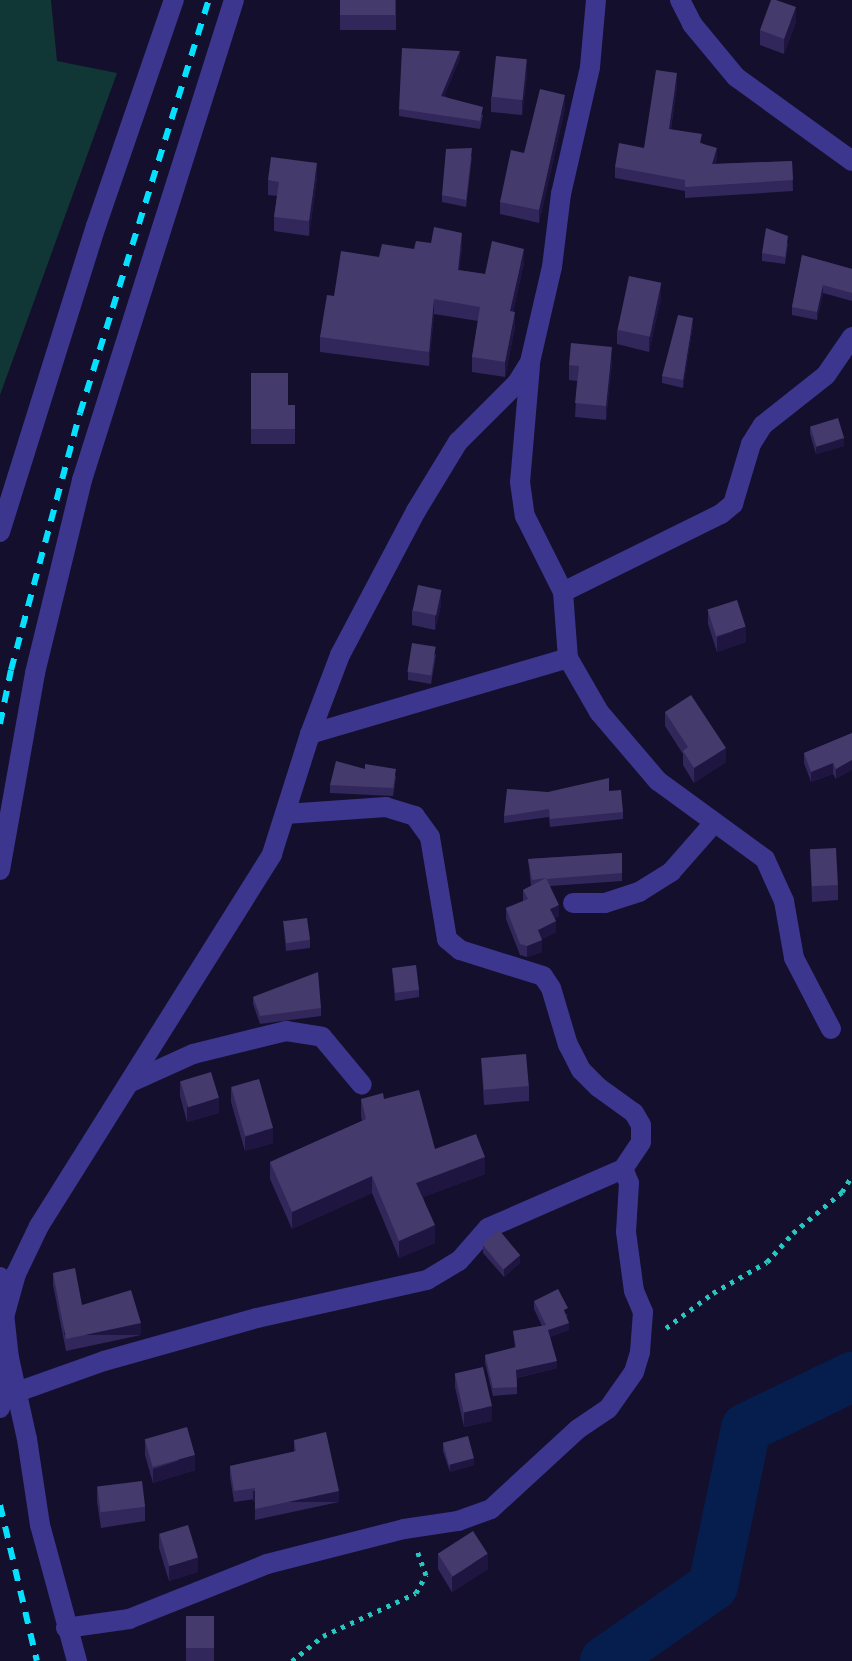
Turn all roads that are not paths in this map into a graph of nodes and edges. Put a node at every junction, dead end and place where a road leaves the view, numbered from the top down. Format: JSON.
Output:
{"nodes":[{"id":1,"x":174,"y":0,"type":"edge"},
{"id":2,"x":234,"y":0,"type":"edge"},
{"id":3,"x":596,"y":0,"type":"edge"},
{"id":4,"x":680,"y":0,"type":"edge"},
{"id":5,"x":852,"y":161,"type":"edge"},
{"id":6,"x":852,"y":337,"type":"edge"},
{"id":7,"x":530,"y":362,"type":"junction"},
{"id":8,"x":0,"y":532,"type":"edge"},
{"id":9,"x":563,"y":592,"type":"junction"},
{"id":10,"x":568,"y":658,"type":"junction"},
{"id":11,"x":310,"y":734,"type":"junction"},
{"id":12,"x":285,"y":814,"type":"junction"},
{"id":13,"x":714,"y":823,"type":"junction"},
{"id":14,"x":0,"y":870,"type":"edge"},
{"id":15,"x":573,"y":903,"type":"dead end"},
{"id":16,"x":831,"y":1029,"type":"dead end"},
{"id":17,"x":129,"y":1083,"type":"junction"},
{"id":18,"x":362,"y":1085,"type":"dead end"},
{"id":19,"x":623,"y":1169,"type":"junction"},
{"id":20,"x":0,"y":1277,"type":"edge"},
{"id":21,"x":4,"y":1317,"type":"junction"},
{"id":22,"x":9,"y":1358,"type":"junction"},
{"id":23,"x":17,"y":1392,"type":"junction"},
{"id":24,"x":0,"y":1408,"type":"edge"},
{"id":25,"x":66,"y":1628,"type":"junction"},
{"id":26,"x":77,"y":1661,"type":"edge"}],
"edges":[{"from":1,"to":8,"type":"street"},
{"from":2,"to":14,"type":"street"},
{"from":3,"to":7,"type":"street"},
{"from":4,"to":5,"type":"street"},
{"from":6,"to":9,"type":"street"},
{"from":7,"to":9,"type":"street"},
{"from":7,"to":11,"type":"street"},
{"from":9,"to":10,"type":"street"},
{"from":10,"to":11,"type":"street"},
{"from":10,"to":13,"type":"street"},
{"from":11,"to":12,"type":"street"},
{"from":12,"to":17,"type":"street"},
{"from":12,"to":19,"type":"street"},
{"from":13,"to":15,"type":"street"},
{"from":13,"to":16,"type":"street"},
{"from":17,"to":18,"type":"street"},
{"from":17,"to":21,"type":"street"},
{"from":19,"to":23,"type":"street"},
{"from":19,"to":25,"type":"street"},
{"from":20,"to":21,"type":"street"},
{"from":21,"to":22,"type":"street"},
{"from":22,"to":23,"type":"street"},
{"from":22,"to":24,"type":"street"},
{"from":23,"to":25,"type":"street"},
{"from":25,"to":26,"type":"street"}]}
